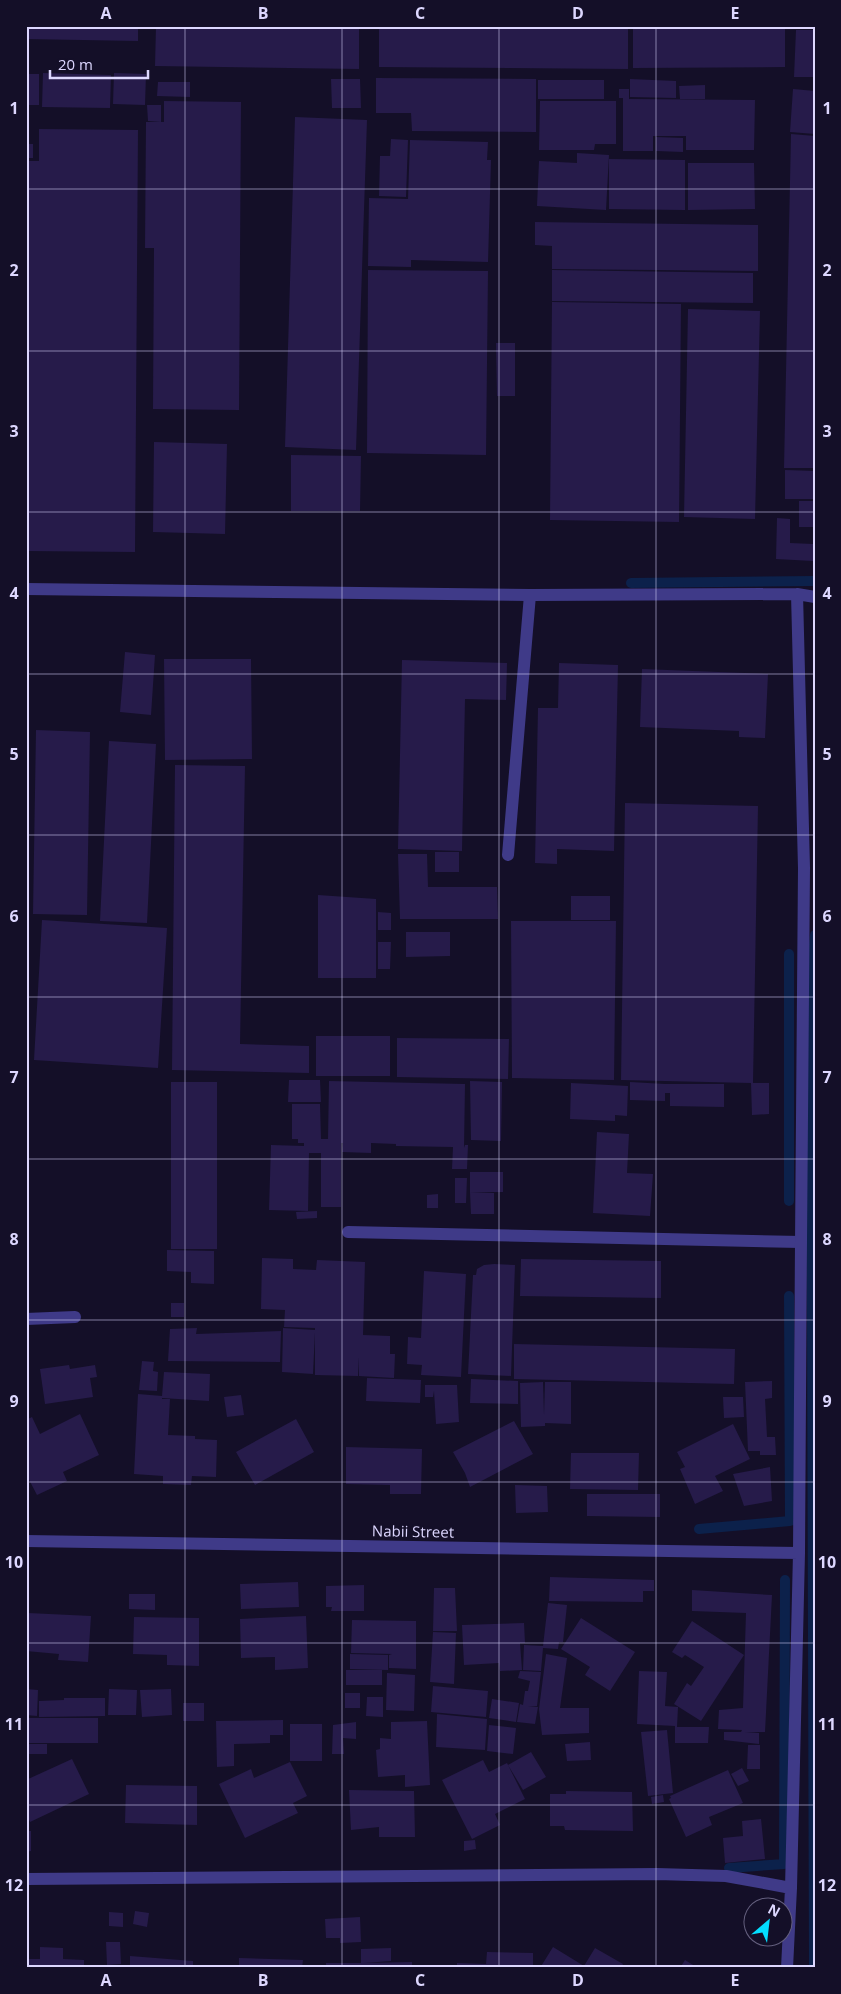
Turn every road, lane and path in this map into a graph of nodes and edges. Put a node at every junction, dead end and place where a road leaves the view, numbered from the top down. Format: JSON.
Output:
{"nodes":[{"id":1,"x":26,"y":589,"type":"edge"},
{"id":2,"x":797,"y":594,"type":"junction"},
{"id":3,"x":530,"y":595,"type":"junction"},
{"id":4,"x":815,"y":597,"type":"edge"},
{"id":5,"x":508,"y":855,"type":"dead end"},
{"id":6,"x":348,"y":1232,"type":"dead end"},
{"id":7,"x":801,"y":1242,"type":"junction"},
{"id":8,"x":75,"y":1317,"type":"dead end"},
{"id":9,"x":26,"y":1319,"type":"edge"},
{"id":10,"x":26,"y":1541,"type":"edge"},
{"id":11,"x":799,"y":1553,"type":"junction"},
{"id":12,"x":26,"y":1879,"type":"edge"},
{"id":13,"x":791,"y":1888,"type":"junction"},
{"id":14,"x":787,"y":1968,"type":"edge"}],
"edges":[{"from":1,"to":3,"type":"street"},
{"from":2,"to":3,"type":"street"},
{"from":2,"to":4,"type":"street"},
{"from":2,"to":7,"type":"street"},
{"from":3,"to":5,"type":"street"},
{"from":6,"to":7,"type":"street"},
{"from":7,"to":11,"type":"street"},
{"from":8,"to":9,"type":"street"},
{"from":10,"to":11,"type":"street","name":"Nabii Street"},
{"from":11,"to":13,"type":"street"},
{"from":12,"to":13,"type":"street"},
{"from":13,"to":14,"type":"street"}]}
